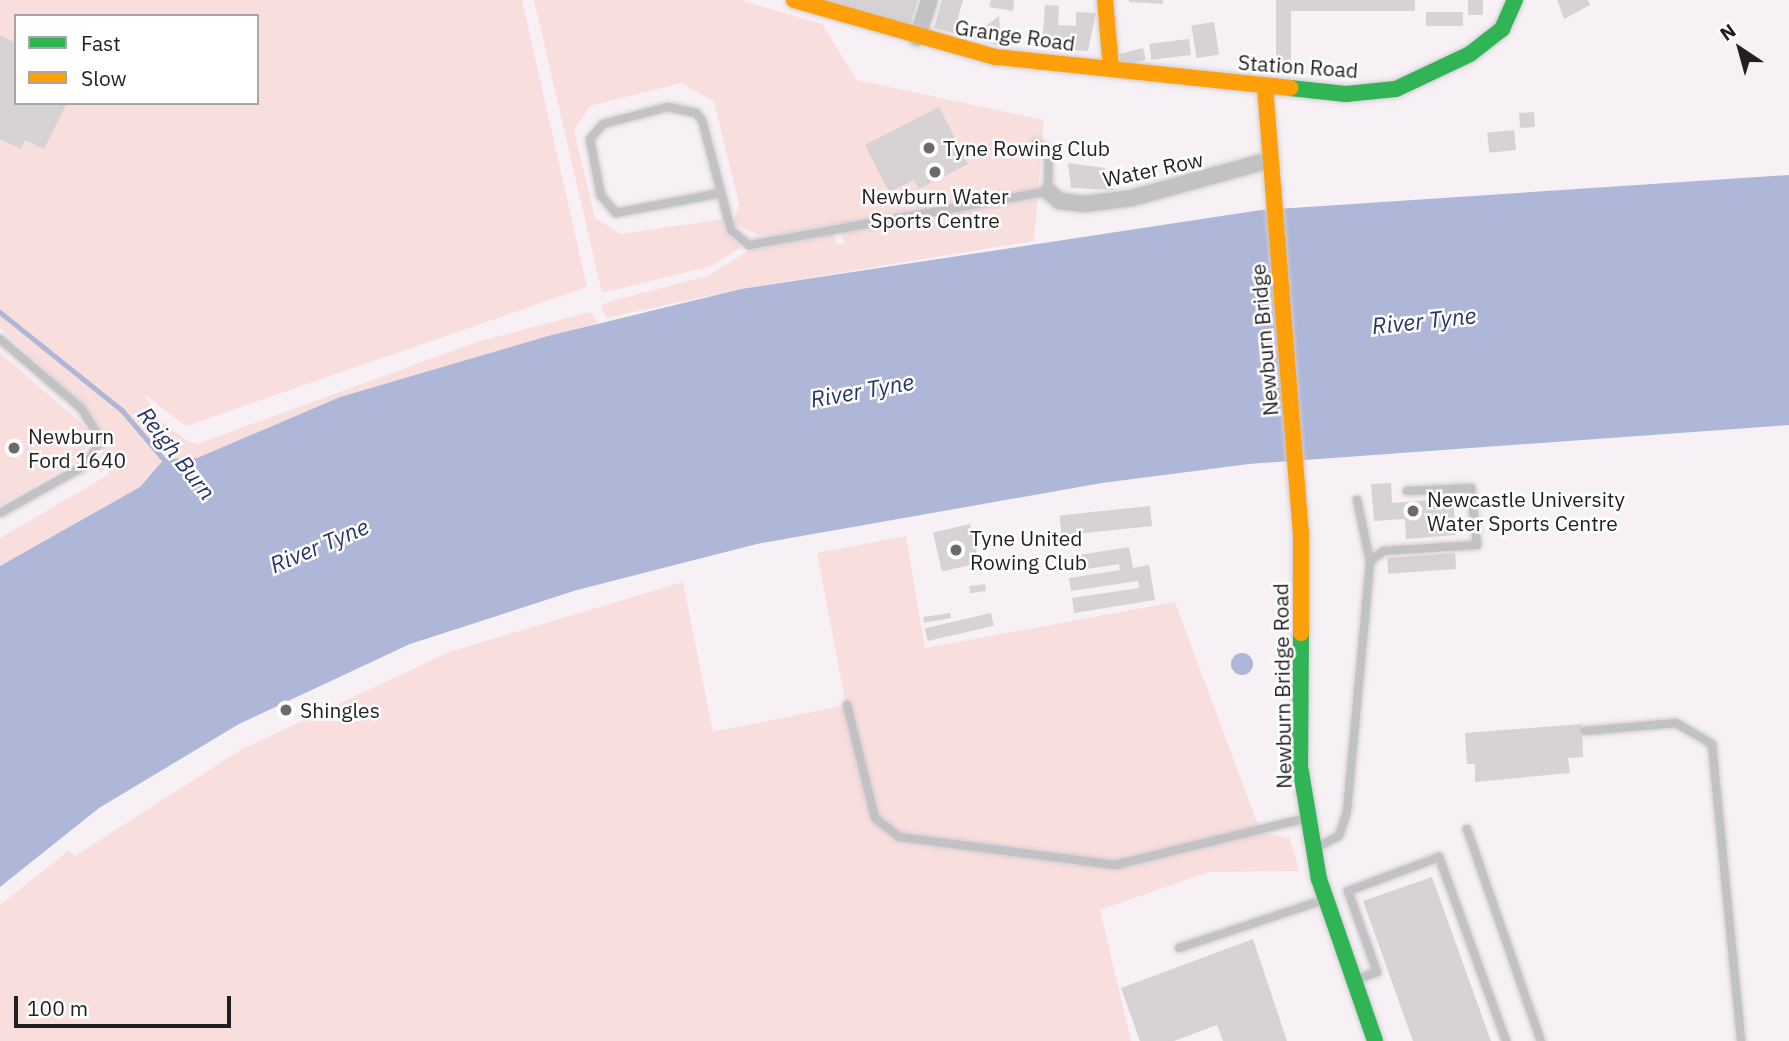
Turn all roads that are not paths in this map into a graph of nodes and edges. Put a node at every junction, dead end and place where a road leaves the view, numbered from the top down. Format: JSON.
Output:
{"nodes":[{"id":1,"x":929,"y":0,"type":"edge"},
{"id":2,"x":1104,"y":0,"type":"edge"},
{"id":3,"x":1515,"y":0,"type":"edge"},
{"id":4,"x":802,"y":1,"type":"edge"},
{"id":5,"x":918,"y":37,"type":"junction"},
{"id":6,"x":1111,"y":67,"type":"junction"},
{"id":7,"x":1265,"y":87,"type":"junction"},
{"id":8,"x":1036,"y":143,"type":"dead end"},
{"id":9,"x":1270,"y":160,"type":"junction"},
{"id":10,"x":1048,"y":191,"type":"junction"},
{"id":11,"x":721,"y":193,"type":"junction"},
{"id":12,"x":0,"y":339,"type":"edge"},
{"id":13,"x":1297,"y":488,"type":"joint"},
{"id":14,"x":1407,"y":491,"type":"dead end"},
{"id":15,"x":1357,"y":500,"type":"dead end"},
{"id":16,"x":0,"y":513,"type":"edge"},
{"id":17,"x":1370,"y":561,"type":"junction"},
{"id":18,"x":847,"y":705,"type":"dead end"},
{"id":19,"x":1585,"y":732,"type":"dead end"},
{"id":20,"x":1307,"y":818,"type":"junction"},
{"id":21,"x":1468,"y":829,"type":"dead end"},
{"id":22,"x":1312,"y":850,"type":"junction"},
{"id":23,"x":1326,"y":899,"type":"junction"},
{"id":24,"x":1179,"y":948,"type":"dead end"},
{"id":25,"x":1352,"y":981,"type":"junction"},
{"id":26,"x":1375,"y":1041,"type":"edge"},
{"id":27,"x":1506,"y":1041,"type":"edge"},
{"id":28,"x":1541,"y":1041,"type":"edge"},
{"id":29,"x":1741,"y":1041,"type":"edge"}],
"edges":[{"from":1,"to":5,"type":"street"},
{"from":2,"to":6,"type":"street"},
{"from":3,"to":7,"type":"street","name":"Station Road"},
{"from":4,"to":5,"type":"street","name":"Grange Road"},
{"from":5,"to":6,"type":"street","name":"Grange Road"},
{"from":6,"to":7,"type":"street","name":"Station Road"},
{"from":7,"to":9,"type":"street"},
{"from":8,"to":10,"type":"lane"},
{"from":9,"to":10,"type":"street","name":"Water Row"},
{"from":9,"to":13,"type":"street","name":"Newburn Bridge"},
{"from":10,"to":11,"type":"lane"},
{"from":11,"to":11,"type":"lane"},
{"from":12,"to":16,"type":"lane"},
{"from":13,"to":20,"type":"street","name":"Newburn Bridge Road"},
{"from":14,"to":17,"type":"lane"},
{"from":15,"to":17,"type":"lane"},
{"from":17,"to":22,"type":"lane"},
{"from":18,"to":20,"type":"lane"},
{"from":19,"to":29,"type":"lane"},
{"from":20,"to":22,"type":"street","name":"Newburn Bridge Road"},
{"from":21,"to":28,"type":"lane"},
{"from":22,"to":23,"type":"street","name":"Newburn Bridge Road"},
{"from":23,"to":24,"type":"lane"},
{"from":23,"to":25,"type":"street","name":"Newburn Bridge Road"},
{"from":25,"to":26,"type":"street","name":"Newburn Bridge Road"},
{"from":25,"to":27,"type":"lane"}]}
